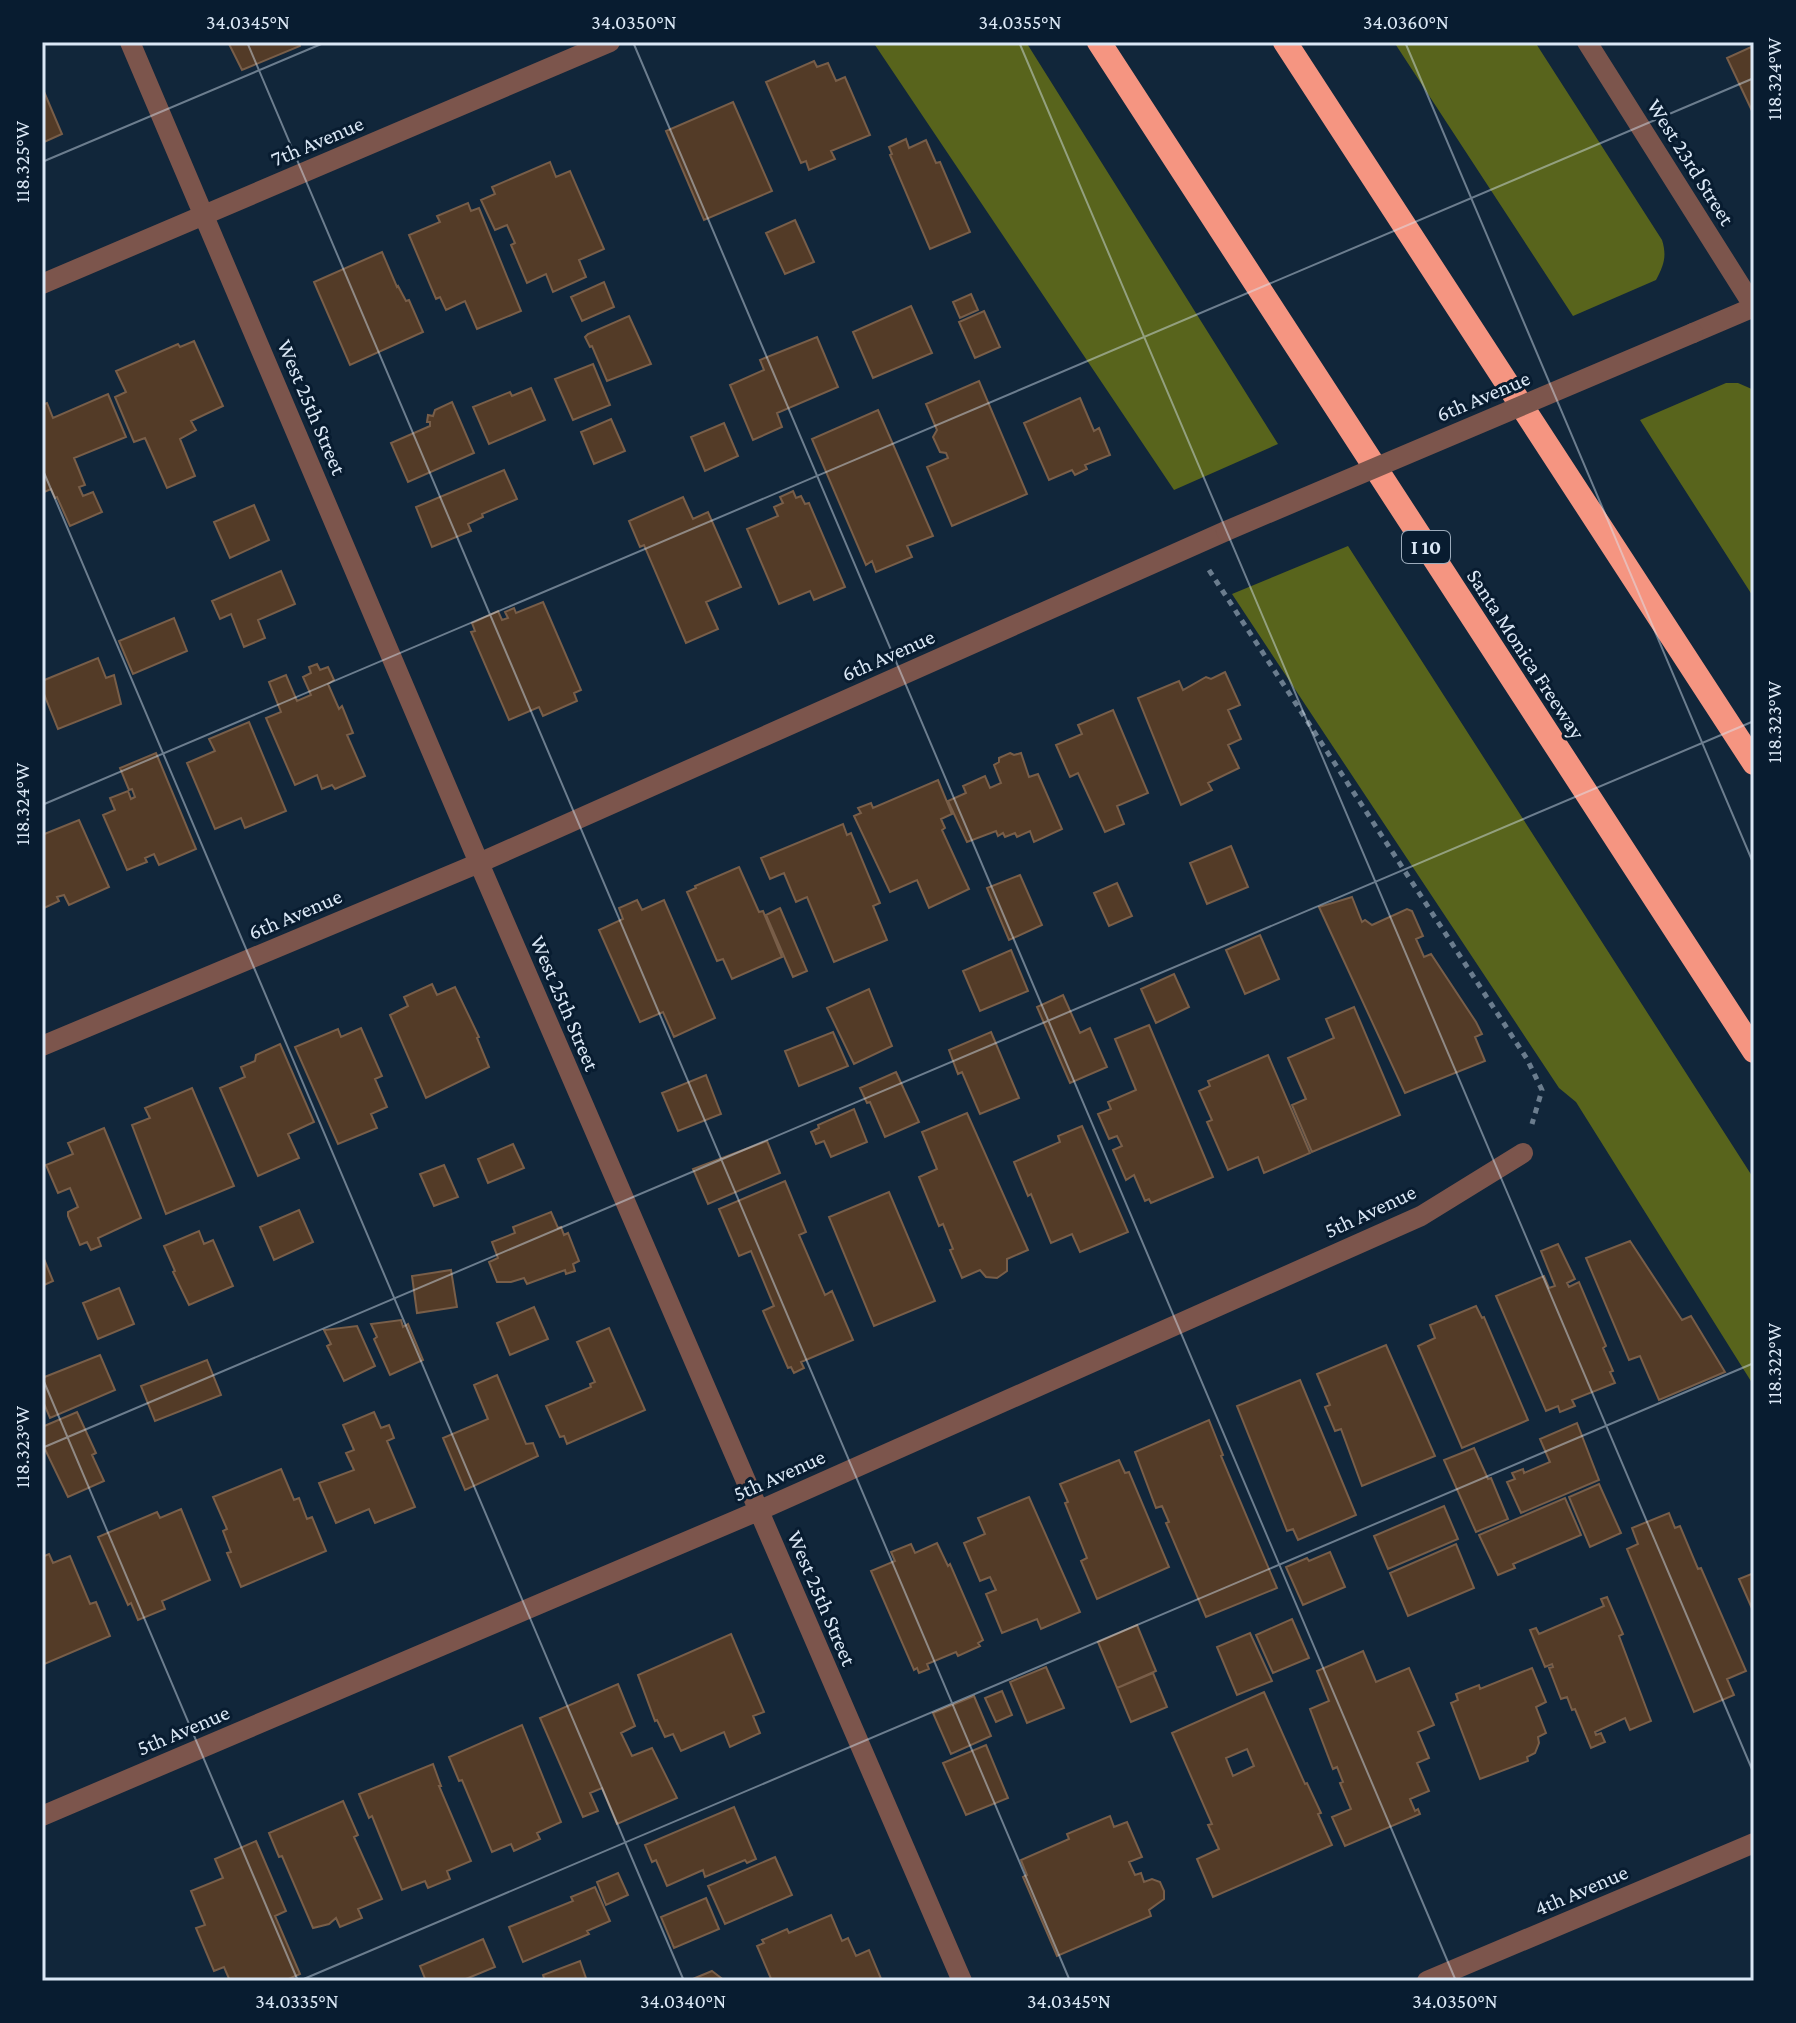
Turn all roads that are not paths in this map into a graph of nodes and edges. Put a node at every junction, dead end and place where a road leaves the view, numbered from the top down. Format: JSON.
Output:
{"nodes":[{"id":1,"x":130,"y":42,"type":"edge"},
{"id":2,"x":610,"y":42,"type":"edge"},
{"id":3,"x":1099,"y":42,"type":"edge"},
{"id":4,"x":1285,"y":42,"type":"edge"},
{"id":5,"x":1587,"y":42,"type":"edge"},
{"id":6,"x":205,"y":215,"type":"junction"},
{"id":7,"x":42,"y":284,"type":"edge"},
{"id":8,"x":1754,"y":307,"type":"edge"},
{"id":9,"x":1754,"y":763,"type":"edge"},
{"id":10,"x":479,"y":863,"type":"junction"},
{"id":11,"x":42,"y":1046,"type":"edge"},
{"id":12,"x":1754,"y":1051,"type":"edge"},
{"id":13,"x":1523,"y":1153,"type":"road end"},
{"id":14,"x":758,"y":1511,"type":"junction"},
{"id":15,"x":42,"y":1816,"type":"edge"},
{"id":16,"x":1754,"y":1843,"type":"edge"},
{"id":17,"x":962,"y":1981,"type":"edge"},
{"id":18,"x":1427,"y":1981,"type":"edge"}],
"edges":[{"from":1,"to":6,"type":"street","name":"West 25th Street"},
{"from":2,"to":6,"type":"street","name":"7th Avenue"},
{"from":3,"to":12,"type":"highway","name":"Santa Monica Freeway","number":"I 10"},
{"from":4,"to":9,"type":"highway"},
{"from":5,"to":8,"type":"street","name":"West 23rd Street"},
{"from":6,"to":7,"type":"street","name":"7th Avenue"},
{"from":6,"to":10,"type":"street","name":"West 25th Street"},
{"from":8,"to":10,"type":"street","name":"6th Avenue","bridge":true},
{"from":10,"to":11,"type":"street","name":"6th Avenue"},
{"from":10,"to":14,"type":"street","name":"West 25th Street"},
{"from":13,"to":14,"type":"street","name":"5th Avenue"},
{"from":14,"to":15,"type":"street","name":"5th Avenue"},
{"from":14,"to":17,"type":"street","name":"West 25th Street"},
{"from":16,"to":18,"type":"street","name":"4th Avenue"}]}
